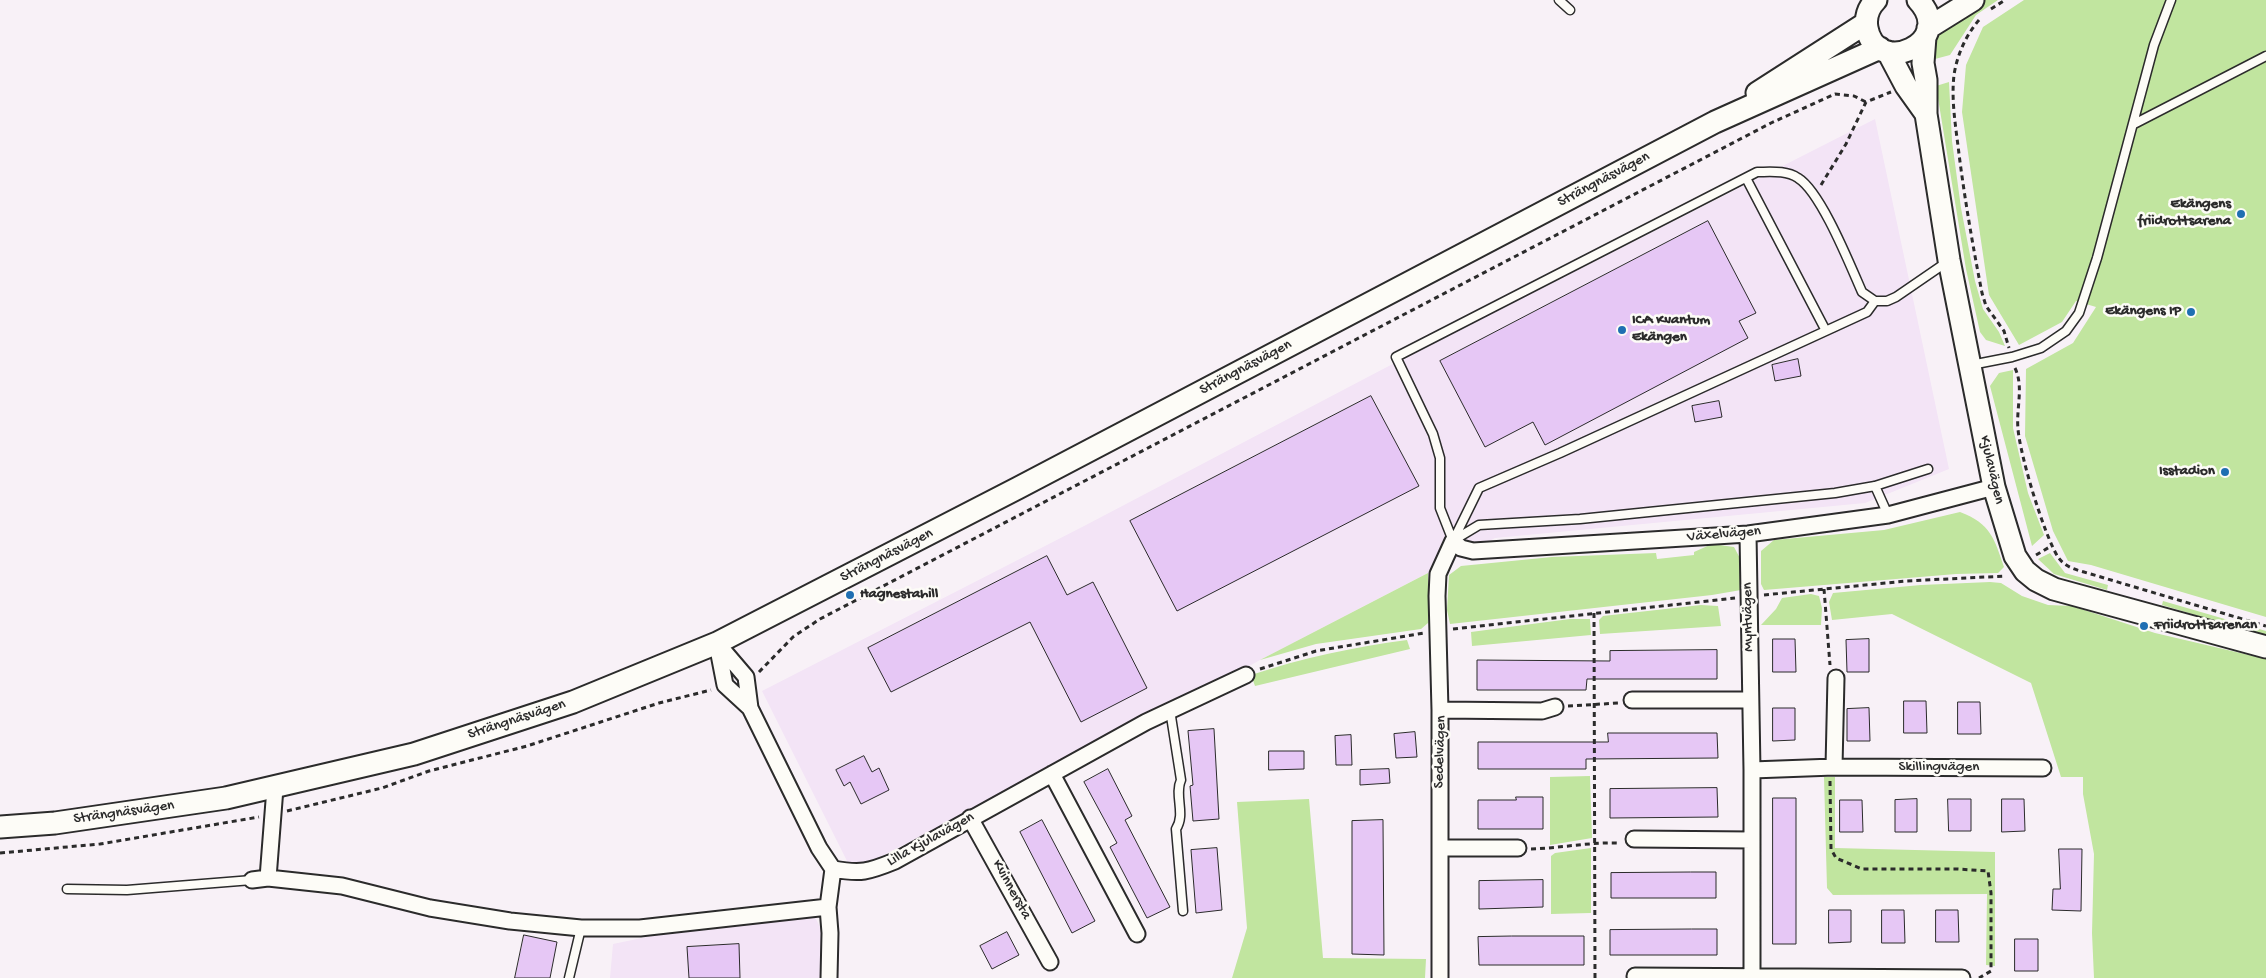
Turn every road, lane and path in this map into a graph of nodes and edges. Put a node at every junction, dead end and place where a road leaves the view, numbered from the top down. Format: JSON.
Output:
{"nodes":[{"id":1,"x":1560,"y":0,"type":"edge"},
{"id":2,"x":1918,"y":0,"type":"edge"},
{"id":3,"x":2005,"y":0,"type":"edge"},
{"id":4,"x":2171,"y":0,"type":"edge"},
{"id":5,"x":1870,"y":8,"type":"edge"},
{"id":6,"x":1570,"y":10,"type":"dead end"},
{"id":7,"x":1980,"y":10,"type":"edge"},
{"id":8,"x":1926,"y":33,"type":"junction"},
{"id":9,"x":1884,"y":50,"type":"junction"},
{"id":10,"x":2266,"y":56,"type":"edge"},
{"id":11,"x":1906,"y":86,"type":"junction"},
{"id":12,"x":1866,"y":102,"type":"junction"},
{"id":13,"x":1926,"y":114,"type":"junction"},
{"id":14,"x":1715,"y":122,"type":"junction"},
{"id":15,"x":2134,"y":124,"type":"junction"},
{"id":16,"x":1746,"y":178,"type":"junction"},
{"id":17,"x":1816,"y":194,"type":"junction"},
{"id":18,"x":1949,"y":260,"type":"junction"},
{"id":19,"x":1875,"y":301,"type":"junction"},
{"id":20,"x":1826,"y":331,"type":"junction"},
{"id":21,"x":2012,"y":358,"type":"junction"},
{"id":22,"x":1969,"y":366,"type":"junction"},
{"id":23,"x":1928,"y":469,"type":"dead end"},
{"id":24,"x":1875,"y":486,"type":"junction"},
{"id":25,"x":1994,"y":488,"type":"junction"},
{"id":26,"x":1888,"y":516,"type":"junction"},
{"id":27,"x":1748,"y":534,"type":"junction"},
{"id":28,"x":1452,"y":541,"type":"junction"},
{"id":29,"x":2052,"y":545,"type":"junction"},
{"id":30,"x":2022,"y":566,"type":"junction"},
{"id":31,"x":1824,"y":589,"type":"junction"},
{"id":32,"x":1749,"y":597,"type":"junction"},
{"id":33,"x":1594,"y":613,"type":"junction"},
{"id":34,"x":2266,"y":626,"type":"edge"},
{"id":35,"x":1438,"y":631,"type":"junction"},
{"id":36,"x":717,"y":643,"type":"junction"},
{"id":37,"x":2266,"y":647,"type":"edge"},
{"id":38,"x":756,"y":674,"type":"dead end"},
{"id":39,"x":1246,"y":675,"type":"joint"},
{"id":40,"x":1836,"y":678,"type":"joint"},
{"id":41,"x":1632,"y":700,"type":"joint"},
{"id":42,"x":1750,"y":700,"type":"junction"},
{"id":43,"x":1595,"y":704,"type":"junction"},
{"id":44,"x":1556,"y":707,"type":"joint"},
{"id":45,"x":750,"y":708,"type":"junction"},
{"id":46,"x":1170,"y":710,"type":"junction"},
{"id":47,"x":1440,"y":710,"type":"junction"},
{"id":48,"x":1832,"y":767,"type":"junction"},
{"id":49,"x":2043,"y":768,"type":"dead end"},
{"id":50,"x":1752,"y":770,"type":"junction"},
{"id":51,"x":1052,"y":774,"type":"junction"},
{"id":52,"x":275,"y":788,"type":"junction"},
{"id":53,"x":970,"y":818,"type":"junction"},
{"id":54,"x":0,"y":827,"type":"edge"},
{"id":55,"x":1634,"y":839,"type":"joint"},
{"id":56,"x":1752,"y":840,"type":"junction"},
{"id":57,"x":1596,"y":842,"type":"junction"},
{"id":58,"x":1440,"y":848,"type":"junction"},
{"id":59,"x":1518,"y":848,"type":"joint"},
{"id":60,"x":833,"y":869,"type":"junction"},
{"id":61,"x":268,"y":878,"type":"junction"},
{"id":62,"x":252,"y":880,"type":"joint"},
{"id":63,"x":67,"y":888,"type":"dead end"},
{"id":64,"x":828,"y":907,"type":"junction"},
{"id":65,"x":1183,"y":911,"type":"dead end"},
{"id":66,"x":580,"y":928,"type":"junction"},
{"id":67,"x":1137,"y":934,"type":"dead end"},
{"id":68,"x":1050,"y":962,"type":"dead end"},
{"id":69,"x":1635,"y":976,"type":"dead end"},
{"id":70,"x":569,"y":978,"type":"edge"},
{"id":71,"x":829,"y":978,"type":"edge"},
{"id":72,"x":1440,"y":978,"type":"edge"},
{"id":73,"x":1595,"y":978,"type":"edge"},
{"id":74,"x":1752,"y":978,"type":"edge"},
{"id":75,"x":1962,"y":978,"type":"edge"},
{"id":76,"x":1979,"y":978,"type":"edge"}],
"edges":[{"from":1,"to":6,"type":"lane"},
{"from":2,"to":8,"type":"main road"},
{"from":3,"to":7,"type":"path"},
{"from":4,"to":15,"type":"lane"},
{"from":5,"to":9,"type":"main road","name":"Kjulavägen"},
{"from":5,"to":14,"type":"main road","name":"Strängnäsvägen"},
{"from":7,"to":8,"type":"main road"},
{"from":7,"to":21,"type":"path"},
{"from":8,"to":9,"type":"main road","name":"Strängnäsvägen"},
{"from":8,"to":13,"type":"main road","name":"Kjulavägen"},
{"from":9,"to":11,"type":"main road","name":"Kjulavägen"},
{"from":9,"to":14,"type":"main road","name":"Strängnäsvägen"},
{"from":10,"to":15,"type":"lane"},
{"from":11,"to":12,"type":"path"},
{"from":11,"to":13,"type":"main road","name":"Kjulavägen"},
{"from":12,"to":17,"type":"path"},
{"from":12,"to":38,"type":"path"},
{"from":13,"to":18,"type":"main road","name":"Kjulavägen"},
{"from":14,"to":36,"type":"main road","name":"Strängnäsvägen"},
{"from":15,"to":21,"type":"lane"},
{"from":16,"to":17,"type":"lane"},
{"from":16,"to":20,"type":"lane"},
{"from":16,"to":28,"type":"lane"},
{"from":17,"to":19,"type":"lane"},
{"from":18,"to":19,"type":"lane"},
{"from":18,"to":22,"type":"main road","name":"Kjulavägen"},
{"from":19,"to":20,"type":"lane"},
{"from":20,"to":28,"type":"lane"},
{"from":21,"to":22,"type":"lane"},
{"from":21,"to":29,"type":"path"},
{"from":22,"to":25,"type":"main road","name":"Kjulavägen"},
{"from":23,"to":24,"type":"lane"},
{"from":24,"to":26,"type":"lane"},
{"from":24,"to":28,"type":"lane"},
{"from":25,"to":26,"type":"street","name":"Växelvägen"},
{"from":25,"to":30,"type":"main road","name":"Kjulavägen"},
{"from":26,"to":27,"type":"street","name":"Växelvägen"},
{"from":27,"to":28,"type":"street","name":"Växelvägen"},
{"from":27,"to":32,"type":"street","name":"Myntvägen"},
{"from":28,"to":35,"type":"street"},
{"from":29,"to":30,"type":"path"},
{"from":29,"to":34,"type":"path"},
{"from":30,"to":31,"type":"path"},
{"from":30,"to":37,"type":"main road","name":"Kjulavägen"},
{"from":31,"to":32,"type":"path"},
{"from":31,"to":40,"type":"path"},
{"from":32,"to":33,"type":"path"},
{"from":32,"to":42,"type":"street","name":"Myntvägen"},
{"from":33,"to":35,"type":"path"},
{"from":33,"to":43,"type":"path"},
{"from":35,"to":39,"type":"path"},
{"from":35,"to":47,"type":"street"},
{"from":36,"to":45,"type":"street"},
{"from":36,"to":45,"type":"street"},
{"from":36,"to":52,"type":"main road","name":"Strängnäsvägen"},
{"from":39,"to":46,"type":"street","name":"Lilla Kjulavägen"},
{"from":40,"to":48,"type":"street"},
{"from":41,"to":42,"type":"street"},
{"from":41,"to":43,"type":"path"},
{"from":42,"to":50,"type":"street","name":"Myntvägen"},
{"from":43,"to":44,"type":"path"},
{"from":43,"to":57,"type":"path"},
{"from":44,"to":47,"type":"street","name":"Sedelvägen"},
{"from":45,"to":60,"type":"street"},
{"from":46,"to":51,"type":"street","name":"Lilla Kjulavägen"},
{"from":46,"to":65,"type":"lane"},
{"from":47,"to":58,"type":"street","name":"Sedelvägen"},
{"from":48,"to":49,"type":"street","name":"Skillingvägen"},
{"from":48,"to":50,"type":"street","name":"Skillingvägen"},
{"from":48,"to":76,"type":"path"},
{"from":50,"to":56,"type":"street","name":"Myntvägen"},
{"from":51,"to":53,"type":"street","name":"Lilla Kjulavägen"},
{"from":51,"to":67,"type":"street"},
{"from":52,"to":54,"type":"main road","name":"Strängnäsvägen"},
{"from":52,"to":61,"type":"street"},
{"from":53,"to":60,"type":"street","name":"Lilla Kjulavägen"},
{"from":53,"to":68,"type":"street","name":"Kvinnersta"},
{"from":55,"to":56,"type":"street"},
{"from":55,"to":57,"type":"path"},
{"from":56,"to":74,"type":"street","name":"Myntvägen"},
{"from":57,"to":59,"type":"path"},
{"from":57,"to":73,"type":"path"},
{"from":58,"to":59,"type":"street"},
{"from":58,"to":72,"type":"street","name":"Sedelvägen"},
{"from":60,"to":64,"type":"street"},
{"from":61,"to":62,"type":"street"},
{"from":61,"to":66,"type":"street"},
{"from":62,"to":63,"type":"lane"},
{"from":64,"to":66,"type":"street"},
{"from":64,"to":71,"type":"street"},
{"from":66,"to":70,"type":"lane"},
{"from":69,"to":74,"type":"street"},
{"from":74,"to":75,"type":"street"}]}
